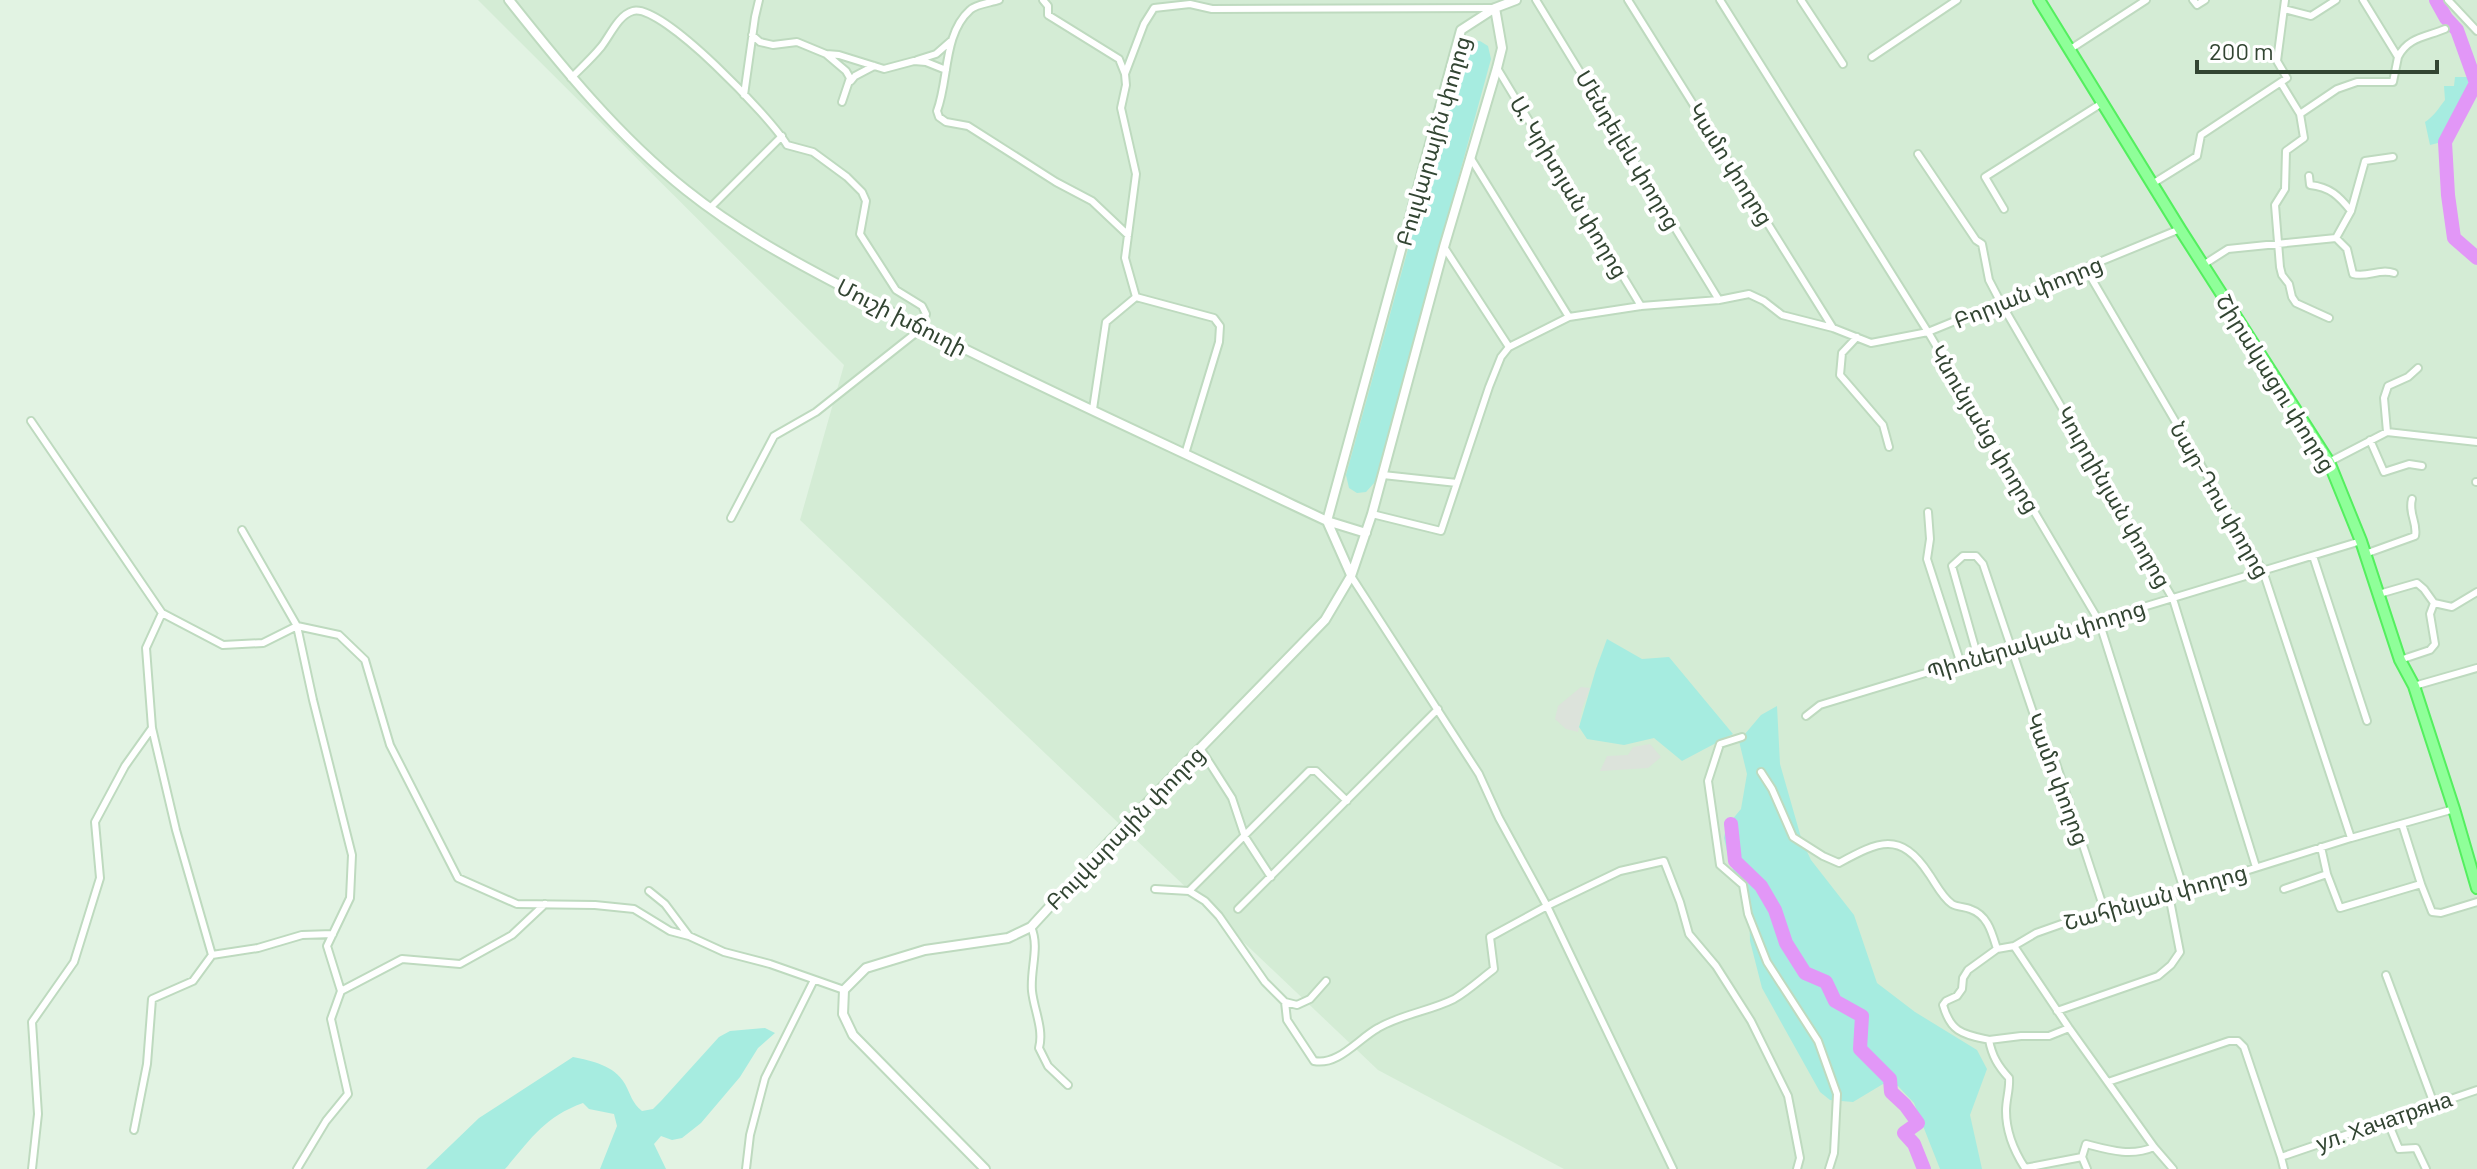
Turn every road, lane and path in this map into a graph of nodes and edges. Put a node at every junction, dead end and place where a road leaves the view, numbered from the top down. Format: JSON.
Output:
{"nodes":[{"id":1,"x":509,"y":0,"type":"edge"},
{"id":2,"x":759,"y":0,"type":"edge"},
{"id":3,"x":999,"y":0,"type":"edge"},
{"id":4,"x":1043,"y":0,"type":"edge"},
{"id":5,"x":1296,"y":0,"type":"edge"},
{"id":6,"x":1516,"y":0,"type":"edge"},
{"id":7,"x":1536,"y":0,"type":"edge"},
{"id":8,"x":1628,"y":0,"type":"edge"},
{"id":9,"x":1720,"y":0,"type":"edge"},
{"id":10,"x":1801,"y":0,"type":"edge"},
{"id":11,"x":1957,"y":0,"type":"edge"},
{"id":12,"x":2039,"y":0,"type":"edge"},
{"id":13,"x":2146,"y":0,"type":"edge"},
{"id":14,"x":2193,"y":0,"type":"edge"},
{"id":15,"x":2205,"y":0,"type":"edge"},
{"id":16,"x":2285,"y":0,"type":"edge"},
{"id":17,"x":2336,"y":0,"type":"edge"},
{"id":18,"x":2363,"y":0,"type":"edge"},
{"id":19,"x":2448,"y":0,"type":"edge"},
{"id":20,"x":1190,"y":2,"type":"edge"},
{"id":21,"x":1301,"y":8,"type":"junction"},
{"id":22,"x":1495,"y":8,"type":"junction"},
{"id":23,"x":2284,"y":9,"type":"junction"},
{"id":24,"x":2445,"y":29,"type":"dead end"},
{"id":25,"x":2477,"y":31,"type":"edge"},
{"id":26,"x":752,"y":35,"type":"junction"},
{"id":27,"x":953,"y":39,"type":"junction"},
{"id":28,"x":2069,"y":50,"type":"junction"},
{"id":29,"x":826,"y":54,"type":"junction"},
{"id":30,"x":1872,"y":57,"type":"dead end"},
{"id":31,"x":2398,"y":57,"type":"junction"},
{"id":32,"x":914,"y":61,"type":"junction"},
{"id":33,"x":1843,"y":64,"type":"dead end"},
{"id":34,"x":874,"y":66,"type":"junction"},
{"id":35,"x":1497,"y":68,"type":"junction"},
{"id":36,"x":946,"y":70,"type":"junction"},
{"id":37,"x":1125,"y":74,"type":"junction"},
{"id":38,"x":571,"y":78,"type":"junction"},
{"id":39,"x":2281,"y":83,"type":"junction"},
{"id":40,"x":849,"y":84,"type":"junction"},
{"id":41,"x":744,"y":95,"type":"junction"},
{"id":42,"x":842,"y":102,"type":"dead end"},
{"id":43,"x":2102,"y":103,"type":"junction"},
{"id":44,"x":2300,"y":114,"type":"junction"},
{"id":45,"x":782,"y":136,"type":"junction"},
{"id":46,"x":1918,"y":154,"type":"dead end"},
{"id":47,"x":1470,"y":157,"type":"junction"},
{"id":48,"x":2393,"y":157,"type":"dead end"},
{"id":49,"x":2309,"y":176,"type":"dead end"},
{"id":50,"x":2152,"y":184,"type":"junction"},
{"id":51,"x":710,"y":208,"type":"junction"},
{"id":52,"x":2004,"y":209,"type":"dead end"},
{"id":53,"x":2351,"y":211,"type":"junction"},
{"id":54,"x":2180,"y":229,"type":"junction"},
{"id":55,"x":1128,"y":235,"type":"junction"},
{"id":56,"x":2336,"y":238,"type":"junction"},
{"id":57,"x":2279,"y":243,"type":"junction"},
{"id":58,"x":1444,"y":247,"type":"junction"},
{"id":59,"x":2203,"y":265,"type":"junction"},
{"id":60,"x":2086,"y":269,"type":"junction"},
{"id":61,"x":2394,"y":273,"type":"dead end"},
{"id":62,"x":1136,"y":297,"type":"junction"},
{"id":63,"x":1719,"y":300,"type":"junction"},
{"id":64,"x":2001,"y":303,"type":"junction"},
{"id":65,"x":1641,"y":306,"type":"junction"},
{"id":66,"x":1569,"y":317,"type":"junction"},
{"id":67,"x":2329,"y":318,"type":"dead end"},
{"id":68,"x":922,"y":328,"type":"junction"},
{"id":69,"x":1833,"y":328,"type":"junction"},
{"id":70,"x":1928,"y":332,"type":"junction"},
{"id":71,"x":1857,"y":337,"type":"junction"},
{"id":72,"x":1509,"y":347,"type":"junction"},
{"id":73,"x":2418,"y":368,"type":"dead end"},
{"id":74,"x":1093,"y":409,"type":"junction"},
{"id":75,"x":31,"y":421,"type":"dead end"},
{"id":76,"x":2387,"y":432,"type":"junction"},
{"id":77,"x":2370,"y":440,"type":"junction"},
{"id":78,"x":2477,"y":442,"type":"edge"},
{"id":79,"x":1889,"y":447,"type":"dead end"},
{"id":80,"x":1185,"y":454,"type":"junction"},
{"id":81,"x":2329,"y":462,"type":"junction"},
{"id":82,"x":2422,"y":466,"type":"dead end"},
{"id":83,"x":1383,"y":475,"type":"junction"},
{"id":84,"x":1457,"y":483,"type":"junction"},
{"id":85,"x":2412,"y":499,"type":"dead end"},
{"id":86,"x":1928,"y":512,"type":"dead end"},
{"id":87,"x":1372,"y":514,"type":"junction"},
{"id":88,"x":731,"y":518,"type":"dead end"},
{"id":89,"x":1327,"y":521,"type":"junction"},
{"id":90,"x":242,"y":530,"type":"dead end"},
{"id":91,"x":1366,"y":533,"type":"junction"},
{"id":92,"x":2361,"y":541,"type":"junction"},
{"id":93,"x":2365,"y":554,"type":"junction"},
{"id":94,"x":2313,"y":556,"type":"junction"},
{"id":95,"x":2263,"y":571,"type":"junction"},
{"id":96,"x":1351,"y":576,"type":"junction"},
{"id":97,"x":2477,"y":592,"type":"edge"},
{"id":98,"x":2379,"y":594,"type":"junction"},
{"id":99,"x":2173,"y":599,"type":"junction"},
{"id":100,"x":2434,"y":603,"type":"junction"},
{"id":101,"x":162,"y":613,"type":"junction"},
{"id":102,"x":2099,"y":621,"type":"junction"},
{"id":103,"x":297,"y":626,"type":"junction"},
{"id":104,"x":2010,"y":649,"type":"junction"},
{"id":105,"x":1978,"y":658,"type":"junction"},
{"id":106,"x":2400,"y":660,"type":"junction"},
{"id":107,"x":1961,"y":664,"type":"junction"},
{"id":108,"x":2477,"y":668,"type":"edge"},
{"id":109,"x":2414,"y":686,"type":"junction"},
{"id":110,"x":1438,"y":709,"type":"junction"},
{"id":111,"x":1806,"y":716,"type":"dead end"},
{"id":112,"x":2367,"y":721,"type":"dead end"},
{"id":113,"x":152,"y":728,"type":"junction"},
{"id":114,"x":1742,"y":737,"type":"dead end"},
{"id":115,"x":1200,"y":748,"type":"junction"},
{"id":116,"x":1761,"y":772,"type":"dead end"},
{"id":117,"x":1347,"y":801,"type":"junction"},
{"id":118,"x":2454,"y":809,"type":"junction"},
{"id":119,"x":2402,"y":824,"type":"junction"},
{"id":120,"x":1245,"y":837,"type":"junction"},
{"id":121,"x":2351,"y":838,"type":"junction"},
{"id":122,"x":2321,"y":847,"type":"junction"},
{"id":123,"x":2256,"y":867,"type":"junction"},
{"id":124,"x":2327,"y":874,"type":"junction"},
{"id":125,"x":1271,"y":877,"type":"junction"},
{"id":126,"x":2421,"y":884,"type":"junction"},
{"id":127,"x":2477,"y":888,"type":"edge"},
{"id":128,"x":1155,"y":889,"type":"dead end"},
{"id":129,"x":2284,"y":889,"type":"dead end"},
{"id":130,"x":2184,"y":890,"type":"junction"},
{"id":131,"x":649,"y":891,"type":"dead end"},
{"id":132,"x":1189,"y":891,"type":"junction"},
{"id":133,"x":2169,"y":895,"type":"junction"},
{"id":134,"x":2477,"y":902,"type":"edge"},
{"id":135,"x":545,"y":904,"type":"junction"},
{"id":136,"x":1547,"y":906,"type":"junction"},
{"id":137,"x":1238,"y":909,"type":"dead end"},
{"id":138,"x":2104,"y":909,"type":"junction"},
{"id":139,"x":1031,"y":927,"type":"junction"},
{"id":140,"x":333,"y":934,"type":"junction"},
{"id":141,"x":689,"y":936,"type":"junction"},
{"id":142,"x":2014,"y":946,"type":"junction"},
{"id":143,"x":1997,"y":949,"type":"junction"},
{"id":144,"x":212,"y":955,"type":"junction"},
{"id":145,"x":2386,"y":975,"type":"dead end"},
{"id":146,"x":814,"y":980,"type":"junction"},
{"id":147,"x":1326,"y":981,"type":"dead end"},
{"id":148,"x":844,"y":990,"type":"junction"},
{"id":149,"x":341,"y":991,"type":"junction"},
{"id":150,"x":1285,"y":1002,"type":"junction"},
{"id":151,"x":2057,"y":1011,"type":"junction"},
{"id":152,"x":2069,"y":1028,"type":"junction"},
{"id":153,"x":1989,"y":1040,"type":"junction"},
{"id":154,"x":2108,"y":1082,"type":"junction"},
{"id":155,"x":1068,"y":1085,"type":"dead end"},
{"id":156,"x":2477,"y":1090,"type":"edge"},
{"id":157,"x":2434,"y":1104,"type":"junction"},
{"id":158,"x":2387,"y":1120,"type":"junction"},
{"id":159,"x":134,"y":1130,"type":"dead end"},
{"id":160,"x":2154,"y":1147,"type":"junction"},
{"id":161,"x":2082,"y":1157,"type":"junction"},
{"id":162,"x":2281,"y":1157,"type":"junction"},
{"id":163,"x":32,"y":1169,"type":"edge"},
{"id":164,"x":297,"y":1169,"type":"edge"},
{"id":165,"x":746,"y":1169,"type":"edge"},
{"id":166,"x":985,"y":1169,"type":"edge"},
{"id":167,"x":1673,"y":1169,"type":"edge"},
{"id":168,"x":1797,"y":1169,"type":"edge"},
{"id":169,"x":1829,"y":1169,"type":"edge"},
{"id":170,"x":2087,"y":1169,"type":"edge"},
{"id":171,"x":2173,"y":1169,"type":"edge"},
{"id":172,"x":2284,"y":1169,"type":"edge"},
{"id":173,"x":2426,"y":1169,"type":"edge"}],
"edges":[{"from":1,"to":38,"type":"street","name":"Մուշի խճուղի"},
{"from":2,"to":26,"type":"street"},
{"from":3,"to":27,"type":"street"},
{"from":4,"to":37,"type":"street"},
{"from":5,"to":21,"type":"street"},
{"from":6,"to":22,"type":"street"},
{"from":7,"to":63,"type":"street","name":"Մենդելեև փողոց"},
{"from":8,"to":69,"type":"street","name":"Կամո փողոց"},
{"from":9,"to":70,"type":"street","name":"Կնունյանց փողոց"},
{"from":10,"to":33,"type":"street"},
{"from":11,"to":30,"type":"street"},
{"from":12,"to":28,"type":"main road","name":"Շիրակացու փողոց"},
{"from":13,"to":28,"type":"street"},
{"from":14,"to":15,"type":"street"},
{"from":16,"to":23,"type":"street"},
{"from":17,"to":23,"type":"street"},
{"from":18,"to":31,"type":"street"},
{"from":19,"to":25,"type":"street"},
{"from":20,"to":21,"type":"street"},
{"from":20,"to":37,"type":"street"},
{"from":21,"to":22,"type":"street"},
{"from":22,"to":35,"type":"street","name":"Բուլվարային փողոց"},
{"from":22,"to":89,"type":"street","name":"Բուլվարային փողոց"},
{"from":23,"to":39,"type":"street"},
{"from":24,"to":31,"type":"street"},
{"from":26,"to":29,"type":"street"},
{"from":26,"to":41,"type":"street"},
{"from":27,"to":32,"type":"street"},
{"from":27,"to":36,"type":"street"},
{"from":28,"to":43,"type":"main road","name":"Շիրակացու փողոց"},
{"from":29,"to":34,"type":"street"},
{"from":29,"to":40,"type":"street"},
{"from":31,"to":44,"type":"street"},
{"from":32,"to":34,"type":"street"},
{"from":32,"to":36,"type":"street"},
{"from":34,"to":40,"type":"street"},
{"from":35,"to":47,"type":"street","name":"Բուլվարային փողոց"},
{"from":35,"to":65,"type":"street","name":"Ա. Կրիտյան փողոց"},
{"from":36,"to":55,"type":"street"},
{"from":37,"to":55,"type":"street"},
{"from":38,"to":41,"type":"street"},
{"from":38,"to":51,"type":"street","name":"Մուշի խճուղի"},
{"from":39,"to":44,"type":"street"},
{"from":39,"to":50,"type":"street"},
{"from":40,"to":42,"type":"street"},
{"from":41,"to":45,"type":"street"},
{"from":43,"to":50,"type":"main road","name":"Շիրակացու փողոց"},
{"from":43,"to":52,"type":"street"},
{"from":44,"to":57,"type":"street"},
{"from":45,"to":51,"type":"street"},
{"from":45,"to":68,"type":"street"},
{"from":46,"to":64,"type":"street","name":"Կուրղինյան փողոց"},
{"from":47,"to":58,"type":"street","name":"Բուլվարային փողոց"},
{"from":47,"to":66,"type":"street"},
{"from":48,"to":53,"type":"street"},
{"from":49,"to":53,"type":"street"},
{"from":50,"to":54,"type":"main road","name":"Շիրակացու փողոց"},
{"from":51,"to":68,"type":"street","name":"Մուշի խճուղի"},
{"from":53,"to":56,"type":"street"},
{"from":54,"to":59,"type":"main road","name":"Շիրակացու փողոց"},
{"from":54,"to":60,"type":"street","name":"Բորյան փողոց"},
{"from":55,"to":62,"type":"street"},
{"from":56,"to":57,"type":"street"},
{"from":56,"to":61,"type":"street"},
{"from":57,"to":59,"type":"street"},
{"from":57,"to":67,"type":"street"},
{"from":58,"to":72,"type":"street"},
{"from":58,"to":83,"type":"street","name":"Բուլվարային փողոց"},
{"from":59,"to":81,"type":"main road","name":"Շիրակացու փողոց"},
{"from":60,"to":64,"type":"street","name":"Բորյան փողոց"},
{"from":60,"to":95,"type":"street","name":"Նար-Դոս փողոց"},
{"from":62,"to":74,"type":"street"},
{"from":62,"to":80,"type":"street"},
{"from":63,"to":65,"type":"street","name":"Բորյան փողոց"},
{"from":63,"to":69,"type":"street","name":"Բորյան փողոց"},
{"from":64,"to":70,"type":"street","name":"Բորյան փողոց"},
{"from":64,"to":99,"type":"street","name":"Կուրղինյան փողոց"},
{"from":65,"to":66,"type":"street","name":"Բորյան փողոց"},
{"from":66,"to":72,"type":"street","name":"Բորյան փողոց"},
{"from":68,"to":74,"type":"street","name":"Մուշի խճուղի"},
{"from":68,"to":88,"type":"street"},
{"from":69,"to":71,"type":"street","name":"Բորյան փողոց"},
{"from":70,"to":71,"type":"street","name":"Բորյան փողոց"},
{"from":70,"to":102,"type":"street","name":"Կնունյանց փողոց"},
{"from":71,"to":79,"type":"street"},
{"from":72,"to":84,"type":"street"},
{"from":73,"to":76,"type":"street"},
{"from":74,"to":80,"type":"street","name":"Մուշի խճուղի"},
{"from":75,"to":101,"type":"street"},
{"from":76,"to":77,"type":"street"},
{"from":76,"to":78,"type":"street"},
{"from":77,"to":81,"type":"street"},
{"from":77,"to":82,"type":"street"},
{"from":80,"to":89,"type":"street","name":"Մուշի խճուղի"},
{"from":81,"to":92,"type":"main road","name":"Շիրակացու փողոց"},
{"from":83,"to":84,"type":"street"},
{"from":83,"to":87,"type":"street","name":"Բուլվարային փողոց"},
{"from":84,"to":87,"type":"street"},
{"from":85,"to":93,"type":"street"},
{"from":86,"to":107,"type":"street"},
{"from":87,"to":91,"type":"street","name":"Բուլվարային փողոց"},
{"from":89,"to":91,"type":"street","name":"Մուշի խճուղի"},
{"from":89,"to":96,"type":"street"},
{"from":90,"to":103,"type":"street"},
{"from":91,"to":96,"type":"street","name":"Բուլվարային փողոց"},
{"from":92,"to":93,"type":"main road","name":"Շիրակացու փողոց"},
{"from":92,"to":94,"type":"street","name":"Պիոներական փողոց"},
{"from":93,"to":98,"type":"main road","name":"Շիրակացու փողոց"},
{"from":94,"to":95,"type":"street","name":"Պիոներական փողոց"},
{"from":94,"to":112,"type":"street"},
{"from":95,"to":99,"type":"street","name":"Պիոներական փողոց"},
{"from":95,"to":121,"type":"street","name":"Նար-Դոս փողոց"},
{"from":96,"to":110,"type":"street"},
{"from":96,"to":115,"type":"street","name":"Բուլվարային փողոց"},
{"from":97,"to":100,"type":"street"},
{"from":98,"to":100,"type":"street"},
{"from":98,"to":106,"type":"main road","name":"Շիրակացու փողոց"},
{"from":99,"to":102,"type":"street","name":"Պիոներական փողոց"},
{"from":99,"to":123,"type":"street","name":"Կուրղինյան փողոց"},
{"from":100,"to":106,"type":"street"},
{"from":101,"to":103,"type":"street"},
{"from":101,"to":113,"type":"street"},
{"from":102,"to":104,"type":"street","name":"Պիոներական փողոց"},
{"from":102,"to":130,"type":"street","name":"Կնունյանց փողոց"},
{"from":103,"to":135,"type":"street"},
{"from":103,"to":140,"type":"street"},
{"from":104,"to":105,"type":"street","name":"Պիոներական փողոց"},
{"from":104,"to":105,"type":"street","name":"Կամո փողոց"},
{"from":104,"to":138,"type":"street","name":"Կամո փողոց"},
{"from":105,"to":107,"type":"street","name":"Պիոներական փողոց"},
{"from":106,"to":109,"type":"main road","name":"Շիրակացու փողոց"},
{"from":107,"to":111,"type":"street","name":"Պիոներական փողոց"},
{"from":108,"to":109,"type":"street"},
{"from":109,"to":118,"type":"main road","name":"Շիրակացու փողոց"},
{"from":110,"to":117,"type":"street"},
{"from":110,"to":136,"type":"street"},
{"from":113,"to":144,"type":"street"},
{"from":113,"to":163,"type":"street"},
{"from":114,"to":169,"type":"street"},
{"from":115,"to":120,"type":"street"},
{"from":115,"to":139,"type":"street","name":"Բուլվարային փողոց"},
{"from":116,"to":143,"type":"street"},
{"from":117,"to":120,"type":"street"},
{"from":117,"to":125,"type":"street"},
{"from":118,"to":119,"type":"street","name":"Շահինյան փողոց"},
{"from":118,"to":127,"type":"main road","name":"Շիրակացու փողոց"},
{"from":119,"to":121,"type":"street","name":"Շահինյան փողոց"},
{"from":119,"to":126,"type":"street"},
{"from":120,"to":125,"type":"street"},
{"from":120,"to":132,"type":"street"},
{"from":121,"to":122,"type":"street","name":"Շահինյան փողոց"},
{"from":122,"to":123,"type":"street","name":"Շահինյան փողոց"},
{"from":122,"to":124,"type":"street"},
{"from":123,"to":130,"type":"street","name":"Շահինյան փողոց"},
{"from":124,"to":126,"type":"street"},
{"from":124,"to":129,"type":"street"},
{"from":125,"to":137,"type":"street"},
{"from":126,"to":134,"type":"street"},
{"from":128,"to":132,"type":"street"},
{"from":130,"to":133,"type":"street","name":"Շահինյան փողոց"},
{"from":131,"to":141,"type":"street"},
{"from":132,"to":150,"type":"street"},
{"from":133,"to":138,"type":"street","name":"Շահինյան փողոց"},
{"from":133,"to":151,"type":"street"},
{"from":135,"to":141,"type":"street"},
{"from":135,"to":149,"type":"street"},
{"from":136,"to":150,"type":"street"},
{"from":136,"to":167,"type":"street"},
{"from":136,"to":168,"type":"street"},
{"from":138,"to":142,"type":"street","name":"Շահինյան փողոց"},
{"from":139,"to":148,"type":"street","name":"Բուլվարային փողոց"},
{"from":139,"to":155,"type":"street"},
{"from":140,"to":144,"type":"street"},
{"from":140,"to":149,"type":"street"},
{"from":141,"to":146,"type":"street"},
{"from":142,"to":143,"type":"street","name":"Շահինյան փողոց"},
{"from":142,"to":151,"type":"street"},
{"from":143,"to":153,"type":"street","name":"Շահինյան փողոց"},
{"from":144,"to":159,"type":"street"},
{"from":145,"to":157,"type":"street"},
{"from":146,"to":148,"type":"street"},
{"from":146,"to":165,"type":"street"},
{"from":147,"to":150,"type":"street"},
{"from":148,"to":166,"type":"street"},
{"from":149,"to":164,"type":"street"},
{"from":151,"to":152,"type":"street"},
{"from":152,"to":153,"type":"street"},
{"from":152,"to":154,"type":"street"},
{"from":153,"to":161,"type":"street"},
{"from":154,"to":160,"type":"street"},
{"from":154,"to":162,"type":"street"},
{"from":156,"to":157,"type":"street","name":"ул. Хачатряна"},
{"from":157,"to":158,"type":"street","name":"ул. Хачатряна"},
{"from":158,"to":162,"type":"street","name":"ул. Хачатряна"},
{"from":158,"to":173,"type":"street"},
{"from":160,"to":161,"type":"street"},
{"from":160,"to":171,"type":"street"},
{"from":161,"to":170,"type":"street"},
{"from":162,"to":172,"type":"street"}]}
